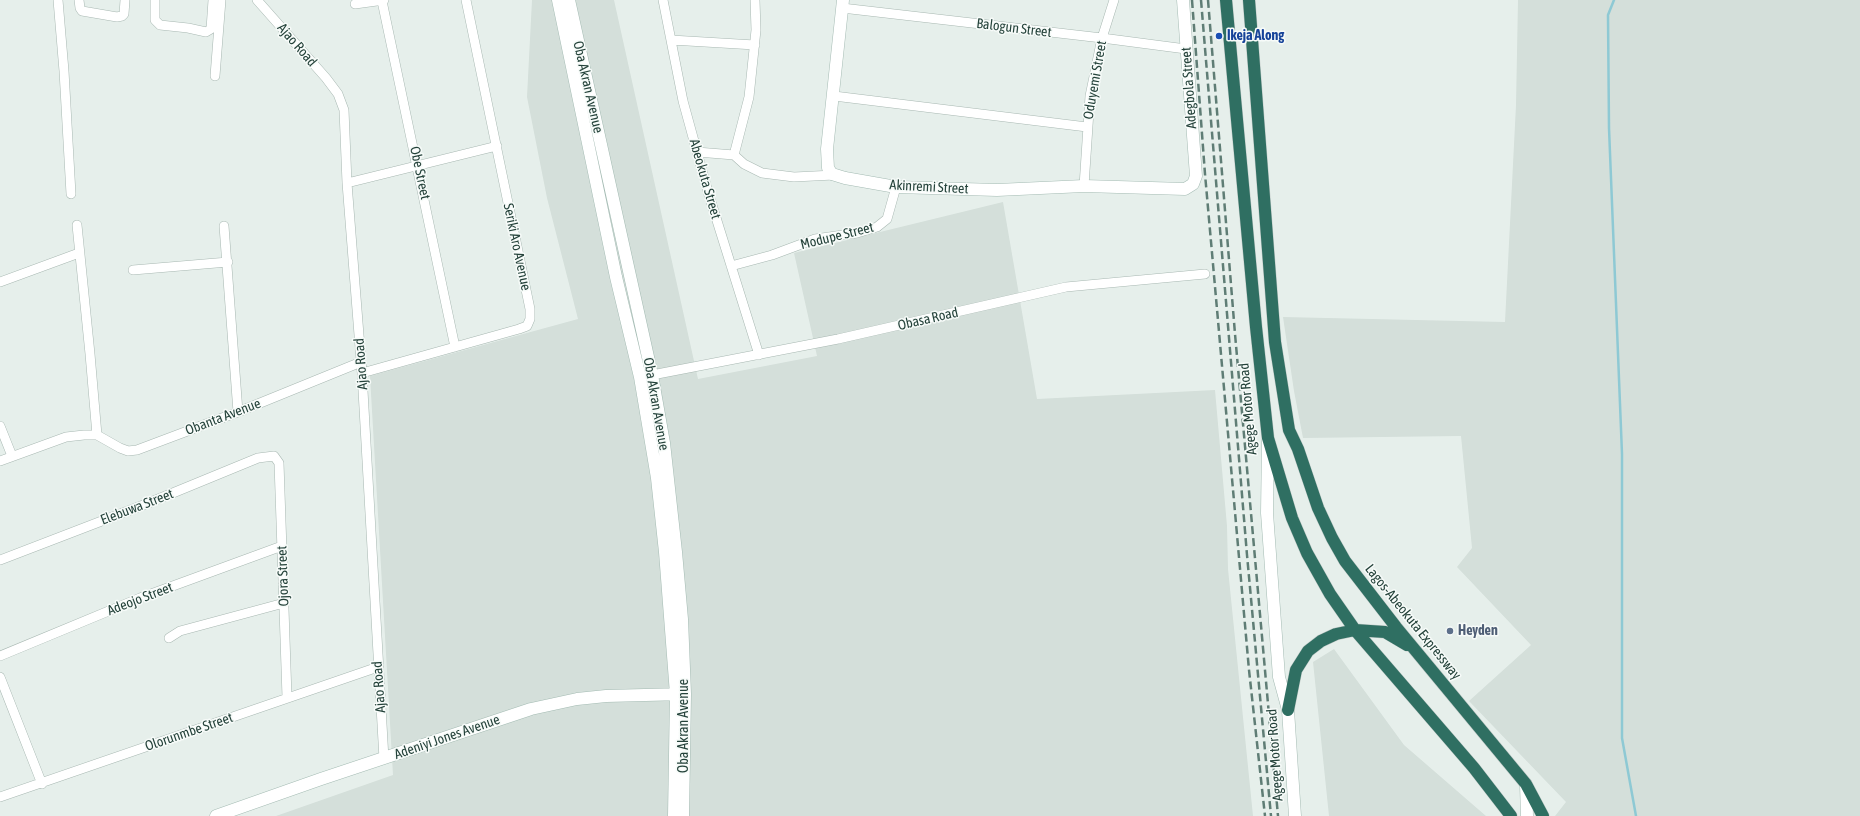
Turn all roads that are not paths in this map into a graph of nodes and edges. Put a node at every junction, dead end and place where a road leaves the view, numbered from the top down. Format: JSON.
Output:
{"nodes":[{"id":1,"x":58,"y":0,"type":"edge"},
{"id":2,"x":79,"y":0,"type":"edge"},
{"id":3,"x":125,"y":0,"type":"edge"},
{"id":4,"x":156,"y":0,"type":"edge"},
{"id":5,"x":213,"y":0,"type":"edge"},
{"id":6,"x":221,"y":0,"type":"edge"},
{"id":7,"x":257,"y":0,"type":"edge"},
{"id":8,"x":383,"y":0,"type":"edge"},
{"id":9,"x":466,"y":0,"type":"edge"},
{"id":10,"x":558,"y":0,"type":"edge"},
{"id":11,"x":569,"y":0,"type":"edge"},
{"id":12,"x":663,"y":0,"type":"edge"},
{"id":13,"x":755,"y":0,"type":"edge"},
{"id":14,"x":1114,"y":0,"type":"edge"},
{"id":15,"x":1183,"y":0,"type":"edge"},
{"id":16,"x":1226,"y":0,"type":"edge"},
{"id":17,"x":1249,"y":0,"type":"edge"},
{"id":18,"x":355,"y":4,"type":"dead end"},
{"id":19,"x":842,"y":4,"type":"edge"},
{"id":20,"x":1102,"y":38,"type":"junction"},
{"id":21,"x":671,"y":40,"type":"junction"},
{"id":22,"x":754,"y":46,"type":"junction"},
{"id":23,"x":1186,"y":49,"type":"junction"},
{"id":24,"x":215,"y":76,"type":"dead end"},
{"id":25,"x":834,"y":96,"type":"junction"},
{"id":26,"x":1087,"y":127,"type":"junction"},
{"id":27,"x":497,"y":146,"type":"junction"},
{"id":28,"x":697,"y":152,"type":"junction"},
{"id":29,"x":734,"y":155,"type":"junction"},
{"id":30,"x":418,"y":166,"type":"junction"},
{"id":31,"x":834,"y":175,"type":"junction"},
{"id":32,"x":1196,"y":176,"type":"joint"},
{"id":33,"x":347,"y":183,"type":"junction"},
{"id":34,"x":1084,"y":186,"type":"junction"},
{"id":35,"x":896,"y":187,"type":"junction"},
{"id":36,"x":71,"y":194,"type":"dead end"},
{"id":37,"x":77,"y":225,"type":"dead end"},
{"id":38,"x":224,"y":226,"type":"dead end"},
{"id":39,"x":79,"y":253,"type":"junction"},
{"id":40,"x":228,"y":262,"type":"junction"},
{"id":41,"x":731,"y":266,"type":"junction"},
{"id":42,"x":133,"y":270,"type":"dead end"},
{"id":43,"x":1205,"y":274,"type":"dead end"},
{"id":44,"x":0,"y":282,"type":"edge"},
{"id":45,"x":455,"y":347,"type":"junction"},
{"id":46,"x":759,"y":355,"type":"junction"},
{"id":47,"x":362,"y":362,"type":"junction"},
{"id":48,"x":362,"y":373,"type":"junction"},
{"id":49,"x":652,"y":374,"type":"junction"},
{"id":50,"x":238,"y":412,"type":"junction"},
{"id":51,"x":0,"y":426,"type":"edge"},
{"id":52,"x":97,"y":435,"type":"junction"},
{"id":53,"x":1268,"y":438,"type":"junction"},
{"id":54,"x":12,"y":456,"type":"junction"},
{"id":55,"x":274,"y":456,"type":"joint"},
{"id":56,"x":0,"y":461,"type":"edge"},
{"id":57,"x":282,"y":546,"type":"junction"},
{"id":58,"x":0,"y":560,"type":"edge"},
{"id":59,"x":284,"y":602,"type":"junction"},
{"id":60,"x":1355,"y":630,"type":"junction"},
{"id":61,"x":169,"y":638,"type":"dead end"},
{"id":62,"x":1415,"y":649,"type":"junction"},
{"id":63,"x":0,"y":656,"type":"edge"},
{"id":64,"x":378,"y":667,"type":"junction"},
{"id":65,"x":0,"y":677,"type":"edge"},
{"id":66,"x":680,"y":694,"type":"junction"},
{"id":67,"x":287,"y":697,"type":"junction"},
{"id":68,"x":1288,"y":710,"type":"junction"},
{"id":69,"x":384,"y":759,"type":"junction"},
{"id":70,"x":42,"y":784,"type":"junction"},
{"id":71,"x":1526,"y":784,"type":"junction"},
{"id":72,"x":0,"y":797,"type":"edge"},
{"id":73,"x":216,"y":816,"type":"edge"},
{"id":74,"x":674,"y":816,"type":"edge"},
{"id":75,"x":683,"y":816,"type":"edge"},
{"id":76,"x":1295,"y":816,"type":"edge"},
{"id":77,"x":1511,"y":816,"type":"edge"},
{"id":78,"x":1527,"y":816,"type":"edge"},
{"id":79,"x":1543,"y":816,"type":"edge"}],
"edges":[{"from":1,"to":36,"type":"street"},
{"from":2,"to":3,"type":"street"},
{"from":4,"to":5,"type":"street"},
{"from":6,"to":24,"type":"street"},
{"from":7,"to":33,"type":"street","name":"Ajao Road"},
{"from":8,"to":18,"type":"street"},
{"from":8,"to":30,"type":"street","name":"Obe Street"},
{"from":9,"to":27,"type":"street","name":"Seriki Aro Avenue"},
{"from":10,"to":66,"type":"main road","name":"Oba Akran Avenue"},
{"from":11,"to":49,"type":"main road","name":"Oba Akran Avenue"},
{"from":12,"to":21,"type":"street","name":"Abeokuta Street"},
{"from":13,"to":22,"type":"street"},
{"from":14,"to":20,"type":"street","name":"Oduyemi Street"},
{"from":15,"to":23,"type":"main road","name":"Adegbola Street"},
{"from":16,"to":53,"type":"highway","name":"Agege Motor Road"},
{"from":17,"to":62,"type":"highway","name":"Lagos-Abeokuta Expressway"},
{"from":19,"to":20,"type":"street","name":"Balogun Street"},
{"from":19,"to":25,"type":"main road"},
{"from":20,"to":23,"type":"street","name":"Balogun Street"},
{"from":20,"to":26,"type":"street","name":"Oduyemi Street"},
{"from":21,"to":22,"type":"street"},
{"from":21,"to":28,"type":"street","name":"Abeokuta Street"},
{"from":22,"to":29,"type":"street"},
{"from":23,"to":32,"type":"main road","name":"Adegbola Street"},
{"from":25,"to":26,"type":"street"},
{"from":25,"to":31,"type":"main road"},
{"from":26,"to":34,"type":"street","name":"Oduyemi Street"},
{"from":27,"to":30,"type":"street"},
{"from":27,"to":45,"type":"street","name":"Seriki Aro Avenue"},
{"from":28,"to":29,"type":"street"},
{"from":28,"to":41,"type":"street","name":"Abeokuta Street"},
{"from":29,"to":31,"type":"street"},
{"from":30,"to":33,"type":"street"},
{"from":30,"to":45,"type":"street","name":"Obe Street"},
{"from":31,"to":35,"type":"main road","name":"Akinremi Street"},
{"from":32,"to":34,"type":"main road","name":"Akinremi Street"},
{"from":33,"to":47,"type":"street","name":"Ajao Road"},
{"from":34,"to":35,"type":"main road","name":"Akinremi Street"},
{"from":35,"to":41,"type":"street","name":"Modupe Street"},
{"from":37,"to":39,"type":"street"},
{"from":38,"to":40,"type":"street"},
{"from":39,"to":44,"type":"street"},
{"from":39,"to":52,"type":"street"},
{"from":40,"to":42,"type":"street"},
{"from":40,"to":50,"type":"street"},
{"from":41,"to":46,"type":"street","name":"Abeokuta Street"},
{"from":43,"to":46,"type":"street","name":"Obasa Road"},
{"from":45,"to":48,"type":"street","name":"Seriki Aro Avenue"},
{"from":46,"to":49,"type":"street","name":"Obasa Road"},
{"from":47,"to":48,"type":"street","name":"Ajao Road"},
{"from":47,"to":50,"type":"street","name":"Obanta Avenue"},
{"from":48,"to":64,"type":"street","name":"Ajao Road"},
{"from":49,"to":66,"type":"main road","name":"Oba Akran Avenue"},
{"from":50,"to":52,"type":"street","name":"Obanta Avenue"},
{"from":51,"to":54,"type":"street"},
{"from":52,"to":54,"type":"street","name":"Obanta Avenue"},
{"from":53,"to":60,"type":"highway"},
{"from":53,"to":68,"type":"main road","name":"Agege Motor Road"},
{"from":54,"to":56,"type":"street","name":"Obanta Avenue"},
{"from":55,"to":57,"type":"street","name":"Ojora Street"},
{"from":55,"to":58,"type":"street","name":"Elebuwa Street"},
{"from":57,"to":59,"type":"street","name":"Ojora Street"},
{"from":57,"to":63,"type":"street","name":"Adeojo Street"},
{"from":59,"to":61,"type":"street"},
{"from":59,"to":67,"type":"street","name":"Ojora Street"},
{"from":60,"to":62,"type":"highway"},
{"from":60,"to":68,"type":"highway"},
{"from":60,"to":77,"type":"highway"},
{"from":62,"to":71,"type":"highway","name":"Lagos-Abeokuta Expressway"},
{"from":64,"to":67,"type":"street","name":"Olorunmbe Street"},
{"from":64,"to":69,"type":"street","name":"Ajao Road"},
{"from":65,"to":70,"type":"street"},
{"from":66,"to":69,"type":"main road","name":"Adeniyi Jones Avenue"},
{"from":66,"to":74,"type":"main road","name":"Oba Akran Avenue"},
{"from":66,"to":75,"type":"main road","name":"Oba Akran Avenue"},
{"from":67,"to":70,"type":"street","name":"Olorunmbe Street"},
{"from":68,"to":76,"type":"main road","name":"Agege Motor Road"},
{"from":69,"to":73,"type":"main road","name":"Adeniyi Jones Avenue"},
{"from":70,"to":72,"type":"street","name":"Olorunmbe Street"},
{"from":71,"to":78,"type":"main road"},
{"from":71,"to":79,"type":"highway","name":"Lagos-Abeokuta Expressway"}]}
